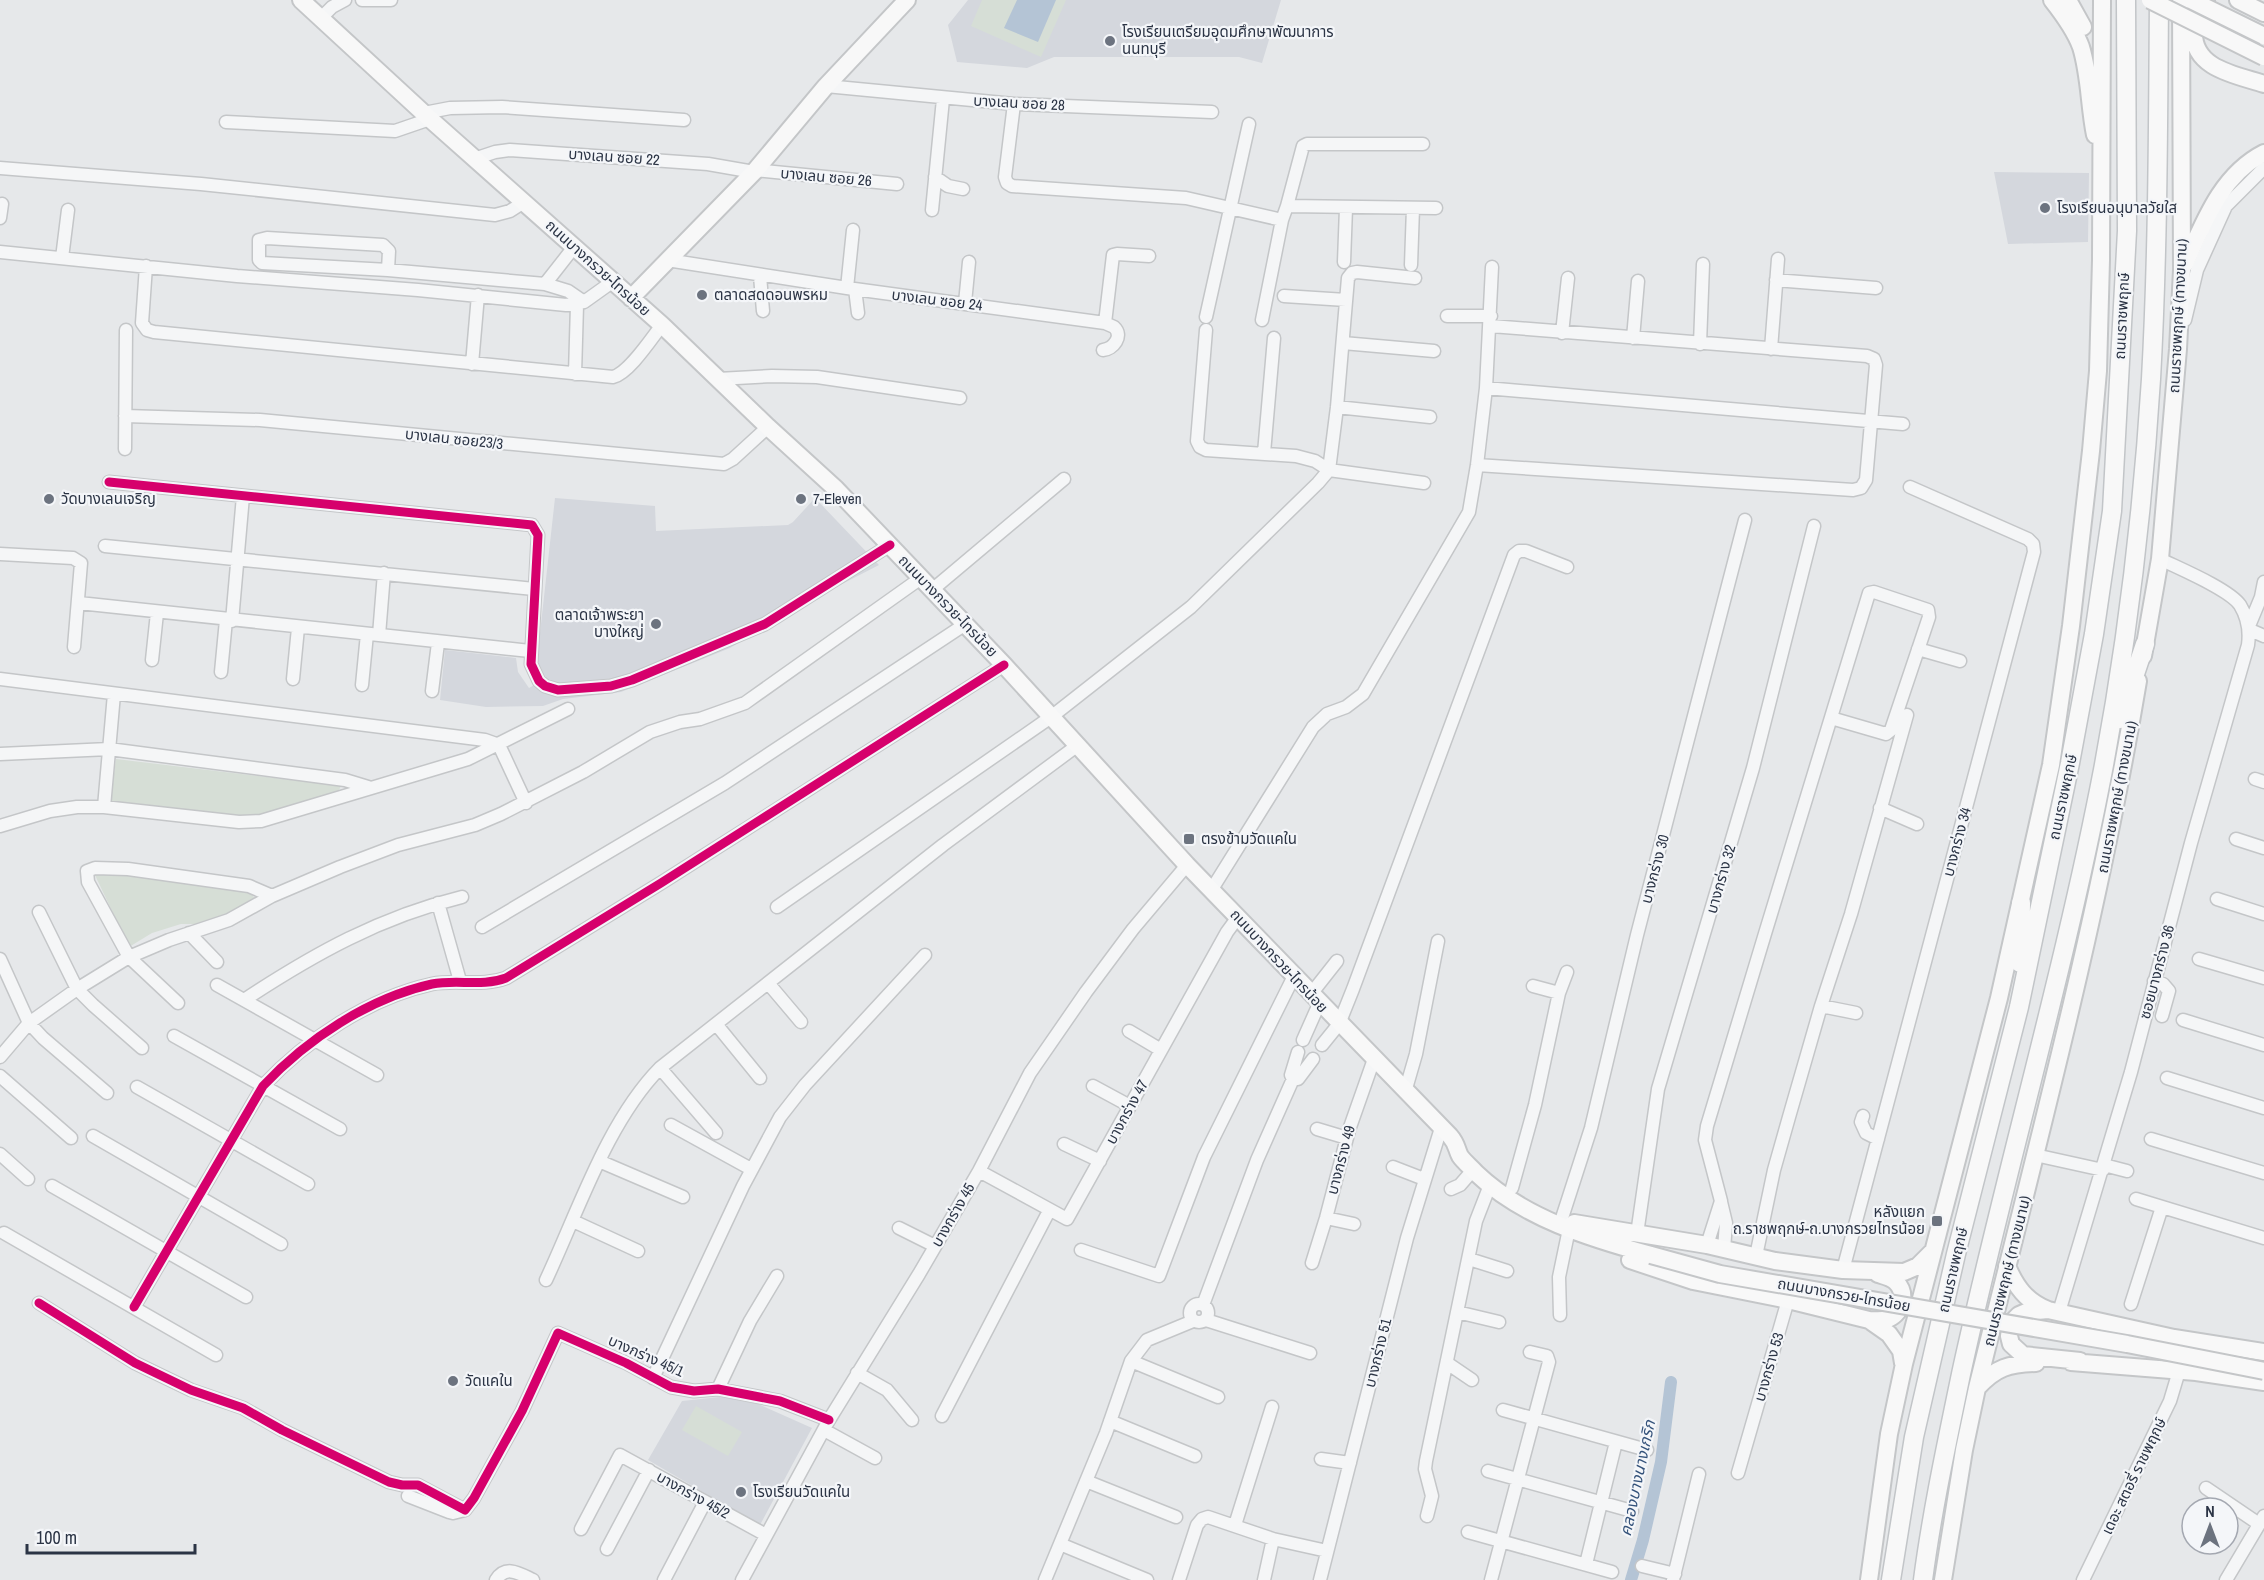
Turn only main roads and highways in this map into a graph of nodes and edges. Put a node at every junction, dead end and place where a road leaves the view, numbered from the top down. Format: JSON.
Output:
{"nodes":[{"id":1,"x":301,"y":0,"type":"edge"},
{"id":2,"x":907,"y":0,"type":"edge"},
{"id":3,"x":2052,"y":0,"type":"edge"},
{"id":4,"x":2068,"y":0,"type":"edge"},
{"id":5,"x":2102,"y":0,"type":"edge"},
{"id":6,"x":2126,"y":0,"type":"edge"},
{"id":7,"x":2150,"y":0,"type":"edge"},
{"id":8,"x":2159,"y":0,"type":"edge"},
{"id":9,"x":2181,"y":0,"type":"edge"},
{"id":10,"x":2191,"y":0,"type":"edge"},
{"id":11,"x":2206,"y":0,"type":"edge"},
{"id":12,"x":2238,"y":0,"type":"edge"},
{"id":13,"x":2264,"y":13,"type":"edge"},
{"id":14,"x":2264,"y":36,"type":"edge"},
{"id":15,"x":2264,"y":57,"type":"edge"},
{"id":16,"x":2264,"y":84,"type":"edge"},
{"id":17,"x":2103,"y":104,"type":"junction"},
{"id":18,"x":2264,"y":153,"type":"edge"},
{"id":19,"x":2102,"y":165,"type":"junction"},
{"id":20,"x":2182,"y":270,"type":"junction"},
{"id":21,"x":631,"y":297,"type":"junction"},
{"id":22,"x":2145,"y":644,"type":"junction"},
{"id":23,"x":2103,"y":769,"type":"junction"},
{"id":24,"x":2021,"y":903,"type":"junction"},
{"id":25,"x":2019,"y":1007,"type":"junction"},
{"id":26,"x":1457,"y":1145,"type":"junction"},
{"id":27,"x":1572,"y":1226,"type":"junction"},
{"id":28,"x":1935,"y":1247,"type":"junction"},
{"id":29,"x":1651,"y":1252,"type":"junction"},
{"id":30,"x":2007,"y":1266,"type":"junction"},
{"id":31,"x":1868,"y":1272,"type":"junction"},
{"id":32,"x":2054,"y":1311,"type":"junction"},
{"id":33,"x":1869,"y":1320,"type":"junction"},
{"id":34,"x":2264,"y":1352,"type":"edge"},
{"id":35,"x":2080,"y":1361,"type":"junction"},
{"id":36,"x":1904,"y":1364,"type":"junction"},
{"id":37,"x":2264,"y":1365,"type":"edge"},
{"id":38,"x":2264,"y":1371,"type":"edge"},
{"id":39,"x":2264,"y":1382,"type":"edge"},
{"id":40,"x":1977,"y":1388,"type":"junction"},
{"id":41,"x":1924,"y":1575,"type":"edge"},
{"id":42,"x":1869,"y":1580,"type":"edge"},
{"id":43,"x":1891,"y":1580,"type":"edge"},
{"id":44,"x":1943,"y":1580,"type":"edge"}],
"edges":[{"from":1,"to":21,"type":"main road","name":"ถนนบางกรวย-ไทรน้อย"},
{"from":2,"to":21,"type":"main road"},
{"from":3,"to":19,"type":"main road"},
{"from":4,"to":17,"type":"main road"},
{"from":5,"to":17,"type":"main road"},
{"from":6,"to":25,"type":"main road","name":"ถนนราชพฤกษ์"},
{"from":7,"to":15,"type":"main road","bridge":true},
{"from":8,"to":23,"type":"main road","name":"ถนนราชพฤกษ์"},
{"from":9,"to":20,"type":"main road","name":"ถนนราชพฤกษ์ (ทางขนาน)"},
{"from":10,"to":14,"type":"main road","bridge":true},
{"from":11,"to":16,"type":"main road"},
{"from":12,"to":13,"type":"main road"},
{"from":17,"to":19,"type":"main road"},
{"from":18,"to":20,"type":"main road"},
{"from":19,"to":24,"type":"main road"},
{"from":20,"to":22,"type":"main road","name":"ถนนราชพฤกษ์ (ทางขนาน)"},
{"from":21,"to":26,"type":"main road","name":"ถนนบางกรวย-ไทรน้อย"},
{"from":22,"to":23,"type":"main road"},
{"from":22,"to":30,"type":"main road","name":"ถนนราชพฤกษ์ (ทางขนาน)"},
{"from":23,"to":41,"type":"main road","name":"ถนนราชพฤกษ์"},
{"from":24,"to":25,"type":"main road"},
{"from":24,"to":28,"type":"main road"},
{"from":25,"to":43,"type":"main road","name":"ถนนราชพฤกษ์"},
{"from":26,"to":27,"type":"main road","name":"ถนนบางกรวย-ไทรน้อย"},
{"from":26,"to":27,"type":"main road","name":"ถนนบางกรวย-ไทรน้อย"},
{"from":27,"to":29,"type":"main road","name":"ถนนบางกรวย-ไทรน้อย"},
{"from":27,"to":31,"type":"main road"},
{"from":27,"to":33,"type":"main road"},
{"from":28,"to":31,"type":"main road"},
{"from":28,"to":36,"type":"main road"},
{"from":29,"to":37,"type":"main road","name":"ถนนบางกรวย-ไทรน้อย"},
{"from":29,"to":38,"type":"main road","name":"ถนนบางกรวย-ไทรน้อย","bridge":true},
{"from":30,"to":32,"type":"main road"},
{"from":30,"to":40,"type":"main road","name":"ถนนราชพฤกษ์ (ทางขนาน)"},
{"from":31,"to":33,"type":"main road"},
{"from":32,"to":34,"type":"main road"},
{"from":32,"to":35,"type":"main road"},
{"from":33,"to":36,"type":"main road"},
{"from":35,"to":39,"type":"main road"},
{"from":35,"to":40,"type":"main road"},
{"from":36,"to":42,"type":"main road"},
{"from":40,"to":44,"type":"main road","name":"ถนนราชพฤกษ์ (ทางขนาน)"}]}
